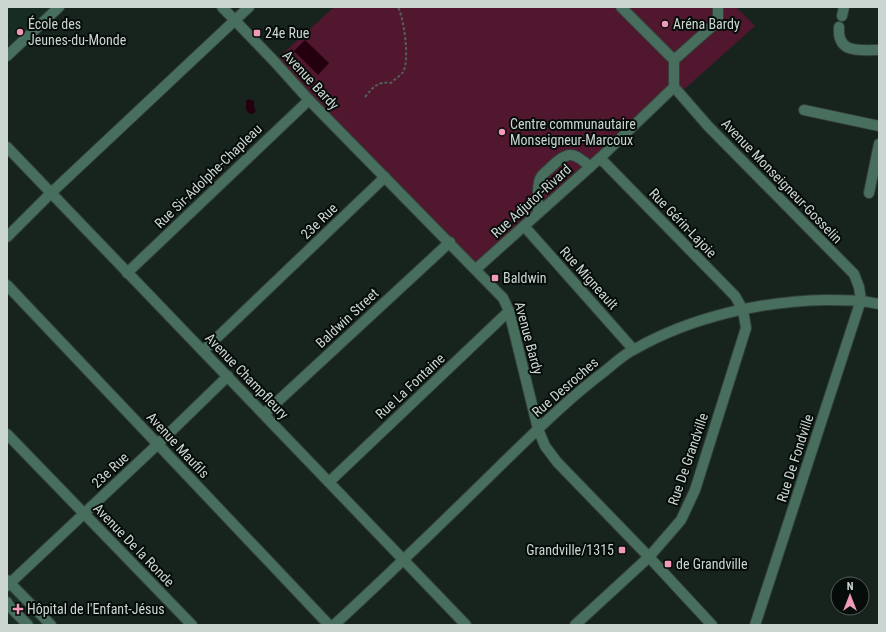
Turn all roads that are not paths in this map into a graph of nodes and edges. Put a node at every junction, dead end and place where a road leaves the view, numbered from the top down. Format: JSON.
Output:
{"nodes":[{"id":1,"x":59,"y":7,"type":"edge"},
{"id":2,"x":222,"y":7,"type":"edge"},
{"id":3,"x":249,"y":7,"type":"edge"},
{"id":4,"x":621,"y":7,"type":"edge"},
{"id":5,"x":718,"y":7,"type":"edge"},
{"id":6,"x":234,"y":21,"type":"junction"},
{"id":7,"x":840,"y":27,"type":"dead end"},
{"id":8,"x":879,"y":50,"type":"edge"},
{"id":9,"x":7,"y":56,"type":"edge"},
{"id":10,"x":674,"y":60,"type":"junction"},
{"id":11,"x":674,"y":87,"type":"junction"},
{"id":12,"x":308,"y":100,"type":"junction"},
{"id":13,"x":804,"y":110,"type":"dead end"},
{"id":14,"x":879,"y":126,"type":"edge"},
{"id":15,"x":879,"y":144,"type":"edge"},
{"id":16,"x":7,"y":147,"type":"edge"},
{"id":17,"x":600,"y":158,"type":"junction"},
{"id":18,"x":590,"y":167,"type":"junction"},
{"id":19,"x":385,"y":177,"type":"junction"},
{"id":20,"x":51,"y":193,"type":"junction"},
{"id":21,"x":869,"y":193,"type":"dead end"},
{"id":22,"x":538,"y":213,"type":"junction"},
{"id":23,"x":524,"y":226,"type":"junction"},
{"id":24,"x":7,"y":237,"type":"edge"},
{"id":25,"x":450,"y":242,"type":"junction"},
{"id":26,"x":476,"y":269,"type":"junction"},
{"id":27,"x":127,"y":273,"type":"junction"},
{"id":28,"x":7,"y":285,"type":"edge"},
{"id":29,"x":861,"y":300,"type":"junction"},
{"id":30,"x":879,"y":304,"type":"edge"},
{"id":31,"x":743,"y":310,"type":"junction"},
{"id":32,"x":509,"y":311,"type":"junction"},
{"id":33,"x":633,"y":349,"type":"junction"},
{"id":34,"x":203,"y":351,"type":"junction"},
{"id":35,"x":228,"y":376,"type":"junction"},
{"id":36,"x":264,"y":414,"type":"junction"},
{"id":37,"x":538,"y":429,"type":"junction"},
{"id":38,"x":7,"y":434,"type":"edge"},
{"id":39,"x":158,"y":444,"type":"junction"},
{"id":40,"x":329,"y":482,"type":"junction"},
{"id":41,"x":84,"y":514,"type":"junction"},
{"id":42,"x":649,"y":557,"type":"junction"},
{"id":43,"x":404,"y":561,"type":"junction"},
{"id":44,"x":8,"y":583,"type":"edge"},
{"id":45,"x":7,"y":602,"type":"edge"},
{"id":46,"x":28,"y":625,"type":"edge"},
{"id":47,"x":51,"y":625,"type":"edge"},
{"id":48,"x":192,"y":625,"type":"edge"},
{"id":49,"x":329,"y":625,"type":"edge"},
{"id":50,"x":334,"y":625,"type":"edge"},
{"id":51,"x":466,"y":625,"type":"edge"},
{"id":52,"x":575,"y":625,"type":"edge"},
{"id":53,"x":712,"y":625,"type":"edge"},
{"id":54,"x":755,"y":625,"type":"edge"}],
"edges":[{"from":1,"to":9,"type":"street"},
{"from":2,"to":6,"type":"street","name":"Avenue Bardy"},
{"from":3,"to":6,"type":"street"},
{"from":4,"to":10,"type":"street"},
{"from":5,"to":10,"type":"street"},
{"from":6,"to":12,"type":"street","name":"Avenue Bardy"},
{"from":6,"to":20,"type":"street"},
{"from":7,"to":8,"type":"street"},
{"from":10,"to":11,"type":"street"},
{"from":11,"to":17,"type":"street","name":"Rue Adjutor-Rivard"},
{"from":11,"to":29,"type":"street","name":"Avenue Monseigneur-Gosselin"},
{"from":12,"to":19,"type":"street","name":"Avenue Bardy"},
{"from":12,"to":27,"type":"street","name":"Rue Sir-Adolphe-Chapleau"},
{"from":13,"to":14,"type":"street"},
{"from":15,"to":21,"type":"street"},
{"from":16,"to":20,"type":"street","name":"Avenue Champfleury"},
{"from":17,"to":18,"type":"street","name":"Rue Adjutor-Rivard"},
{"from":17,"to":31,"type":"street","name":"Rue Gérin-Lajoie"},
{"from":18,"to":22,"type":"street","name":"Rue Adjutor-Rivard"},
{"from":18,"to":22,"type":"street"},
{"from":19,"to":25,"type":"street","name":"Avenue Bardy"},
{"from":19,"to":34,"type":"street","name":"23e Rue"},
{"from":20,"to":24,"type":"street"},
{"from":20,"to":27,"type":"street","name":"Avenue Champfleury"},
{"from":22,"to":23,"type":"street","name":"Rue Adjutor-Rivard"},
{"from":23,"to":26,"type":"street","name":"Rue Adjutor-Rivard"},
{"from":23,"to":33,"type":"street","name":"Rue Migneault"},
{"from":25,"to":26,"type":"street","name":"Avenue Bardy"},
{"from":25,"to":36,"type":"street","name":"Baldwin Street"},
{"from":26,"to":32,"type":"street","name":"Avenue Bardy"},
{"from":27,"to":34,"type":"street","name":"Avenue Champfleury"},
{"from":28,"to":39,"type":"street","name":"Avenue Maufils"},
{"from":29,"to":30,"type":"street","name":"Rue Desroches"},
{"from":29,"to":31,"type":"street","name":"Rue Desroches"},
{"from":29,"to":54,"type":"street","name":"Rue De Fondville"},
{"from":31,"to":33,"type":"street","name":"Rue Desroches"},
{"from":31,"to":42,"type":"street","name":"Rue De Grandville"},
{"from":32,"to":37,"type":"street","name":"Avenue Bardy"},
{"from":32,"to":40,"type":"street","name":"Rue La Fontaine"},
{"from":33,"to":37,"type":"street","name":"Rue Desroches"},
{"from":34,"to":35,"type":"street","name":"Avenue Champfleury"},
{"from":35,"to":36,"type":"street","name":"Avenue Champfleury"},
{"from":35,"to":39,"type":"street","name":"23e Rue"},
{"from":36,"to":40,"type":"street","name":"Avenue Champfleury"},
{"from":37,"to":42,"type":"street","name":"Avenue Bardy"},
{"from":37,"to":43,"type":"street","name":"Rue Desroches"},
{"from":38,"to":41,"type":"street","name":"Avenue De la Ronde"},
{"from":39,"to":41,"type":"street","name":"23e Rue"},
{"from":39,"to":49,"type":"street","name":"Avenue Maufils"},
{"from":40,"to":43,"type":"street","name":"Avenue Champfleury"},
{"from":41,"to":44,"type":"street","name":"23e Rue"},
{"from":41,"to":48,"type":"street","name":"Avenue De la Ronde"},
{"from":42,"to":52,"type":"street","name":"Rue De Grandville"},
{"from":42,"to":53,"type":"street","name":"Avenue Bardy"},
{"from":43,"to":50,"type":"street","name":"Rue Desroches"},
{"from":43,"to":51,"type":"street","name":"Avenue Champfleury"},
{"from":44,"to":47,"type":"street"},
{"from":45,"to":46,"type":"street"}]}
